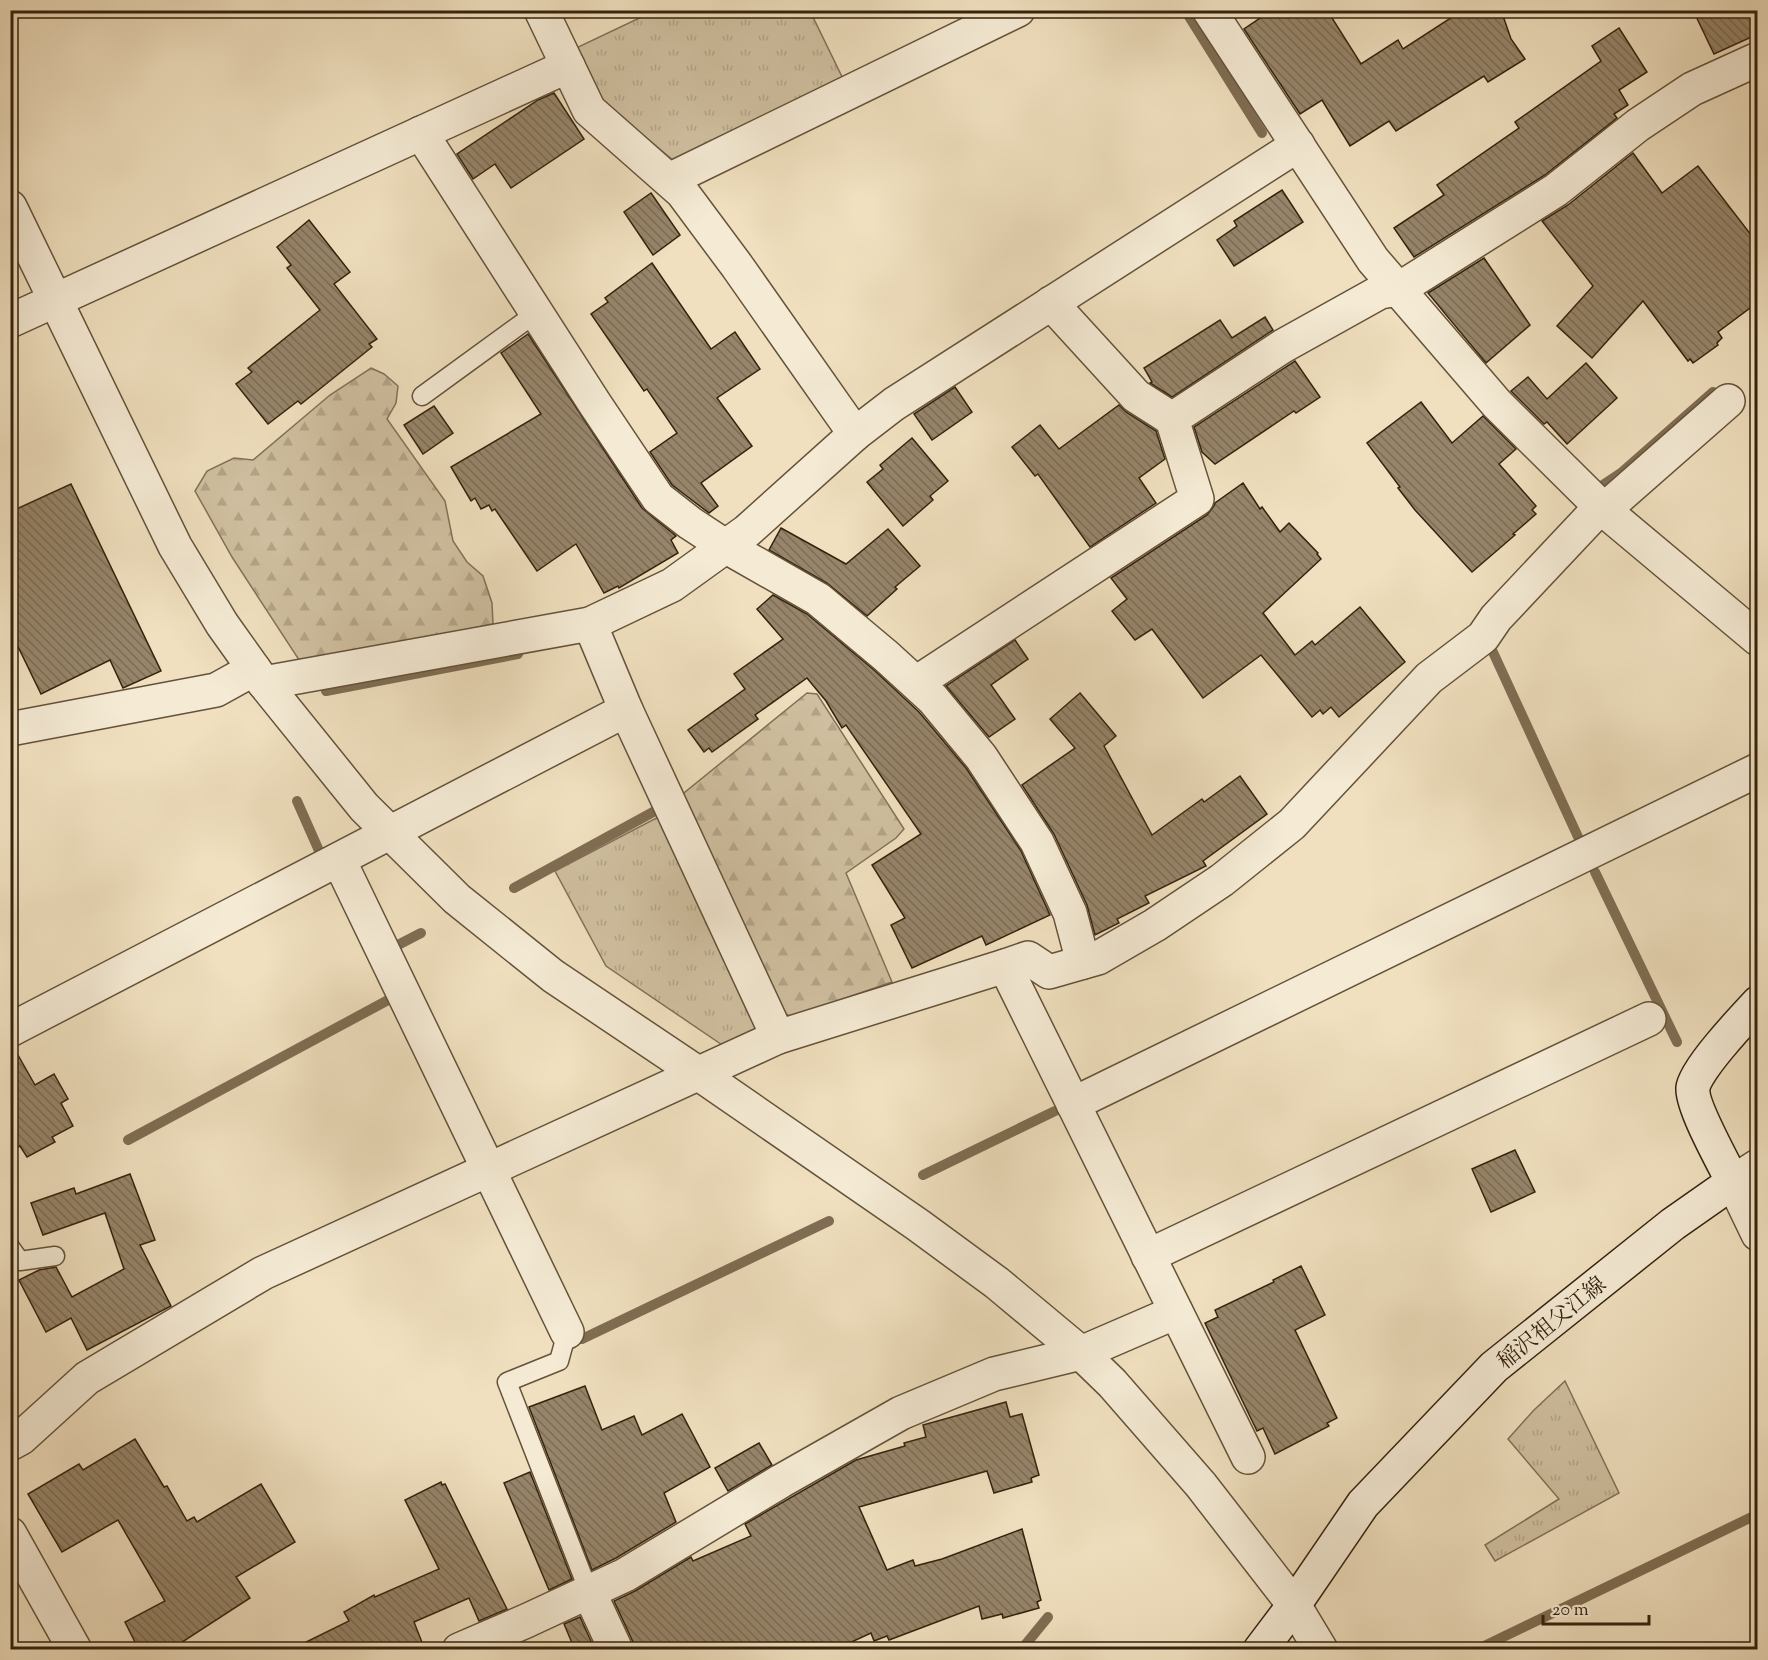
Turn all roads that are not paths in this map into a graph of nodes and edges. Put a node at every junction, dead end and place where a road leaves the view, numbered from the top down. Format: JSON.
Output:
{"nodes":[{"id":1,"x":541,"y":10,"type":"edge"},
{"id":2,"x":1018,"y":10,"type":"edge"},
{"id":3,"x":1209,"y":10,"type":"edge"},
{"id":4,"x":1758,"y":59,"type":"edge"},
{"id":5,"x":567,"y":66,"type":"junction"},
{"id":6,"x":421,"y":133,"type":"junction"},
{"id":7,"x":1298,"y":146,"type":"junction"},
{"id":8,"x":669,"y":180,"type":"junction"},
{"id":9,"x":10,"y":207,"type":"edge"},
{"id":10,"x":1399,"y":289,"type":"junction"},
{"id":11,"x":56,"y":299,"type":"junction"},
{"id":12,"x":1051,"y":303,"type":"junction"},
{"id":13,"x":536,"y":313,"type":"junction"},
{"id":14,"x":10,"y":321,"type":"edge"},
{"id":15,"x":422,"y":396,"type":"dead end"},
{"id":16,"x":1728,"y":401,"type":"dead end"},
{"id":17,"x":1172,"y":419,"type":"junction"},
{"id":18,"x":855,"y":434,"type":"junction"},
{"id":19,"x":1604,"y":510,"type":"junction"},
{"id":20,"x":725,"y":546,"type":"junction"},
{"id":21,"x":590,"y":624,"type":"junction"},
{"id":22,"x":1758,"y":639,"type":"edge"},
{"id":23,"x":259,"y":676,"type":"junction"},
{"id":24,"x":916,"y":683,"type":"junction"},
{"id":25,"x":626,"y":710,"type":"junction"},
{"id":26,"x":10,"y":729,"type":"edge"},
{"id":27,"x":1758,"y":770,"type":"edge"},
{"id":28,"x":390,"y":834,"type":"junction"},
{"id":29,"x":339,"y":860,"type":"junction"},
{"id":30,"x":1083,"y":962,"type":"junction"},
{"id":31,"x":1005,"y":966,"type":"junction"},
{"id":32,"x":1758,"y":1003,"type":"edge"},
{"id":33,"x":1649,"y":1018,"type":"dead end"},
{"id":34,"x":10,"y":1030,"type":"edge"},
{"id":35,"x":778,"y":1037,"type":"junction"},
{"id":36,"x":700,"y":1075,"type":"junction"},
{"id":37,"x":1073,"y":1104,"type":"junction"},
{"id":38,"x":489,"y":1171,"type":"junction"},
{"id":39,"x":1745,"y":1174,"type":"edge"},
{"id":40,"x":1758,"y":1234,"type":"edge"},
{"id":41,"x":10,"y":1247,"type":"edge"},
{"id":42,"x":55,"y":1256,"type":"dead end"},
{"id":43,"x":1148,"y":1256,"type":"junction"},
{"id":44,"x":1176,"y":1312,"type":"junction"},
{"id":45,"x":567,"y":1332,"type":"joint"},
{"id":46,"x":1081,"y":1353,"type":"junction"},
{"id":47,"x":10,"y":1444,"type":"edge"},
{"id":48,"x":1248,"y":1456,"type":"dead end"},
{"id":49,"x":10,"y":1534,"type":"edge"},
{"id":50,"x":589,"y":1593,"type":"junction"},
{"id":51,"x":1294,"y":1605,"type":"junction"},
{"id":52,"x":508,"y":1640,"type":"edge"},
{"id":53,"x":75,"y":1650,"type":"edge"},
{"id":54,"x":459,"y":1650,"type":"edge"},
{"id":55,"x":616,"y":1650,"type":"edge"},
{"id":56,"x":1260,"y":1650,"type":"edge"},
{"id":57,"x":1321,"y":1650,"type":"edge"}],
"edges":[{"from":1,"to":5,"type":"street"},
{"from":2,"to":8,"type":"street"},
{"from":3,"to":7,"type":"street"},
{"from":4,"to":10,"type":"street"},
{"from":5,"to":6,"type":"street"},
{"from":5,"to":8,"type":"street"},
{"from":6,"to":11,"type":"street"},
{"from":6,"to":13,"type":"street"},
{"from":7,"to":10,"type":"street"},
{"from":7,"to":12,"type":"street"},
{"from":8,"to":18,"type":"street"},
{"from":9,"to":11,"type":"street"},
{"from":10,"to":17,"type":"street"},
{"from":10,"to":19,"type":"street"},
{"from":11,"to":14,"type":"street"},
{"from":11,"to":23,"type":"street"},
{"from":12,"to":17,"type":"street"},
{"from":12,"to":18,"type":"street"},
{"from":13,"to":15,"type":"lane"},
{"from":13,"to":20,"type":"street"},
{"from":16,"to":19,"type":"street"},
{"from":17,"to":24,"type":"street"},
{"from":18,"to":20,"type":"street"},
{"from":19,"to":22,"type":"street"},
{"from":19,"to":30,"type":"street"},
{"from":20,"to":21,"type":"street"},
{"from":20,"to":24,"type":"street"},
{"from":21,"to":23,"type":"street"},
{"from":21,"to":25,"type":"street"},
{"from":23,"to":26,"type":"street"},
{"from":23,"to":28,"type":"street"},
{"from":24,"to":30,"type":"street"},
{"from":25,"to":28,"type":"street"},
{"from":25,"to":35,"type":"street"},
{"from":27,"to":37,"type":"street"},
{"from":28,"to":29,"type":"street"},
{"from":28,"to":36,"type":"street"},
{"from":29,"to":34,"type":"street"},
{"from":29,"to":38,"type":"street"},
{"from":30,"to":31,"type":"street"},
{"from":31,"to":35,"type":"street"},
{"from":31,"to":37,"type":"street"},
{"from":32,"to":39,"type":"street"},
{"from":33,"to":43,"type":"street"},
{"from":35,"to":36,"type":"street"},
{"from":36,"to":38,"type":"street"},
{"from":36,"to":46,"type":"street"},
{"from":37,"to":43,"type":"street"},
{"from":38,"to":45,"type":"street"},
{"from":38,"to":47,"type":"street"},
{"from":39,"to":40,"type":"street"},
{"from":39,"to":51,"type":"street","name":"稲沢祖父江線"},
{"from":41,"to":42,"type":"lane"},
{"from":43,"to":44,"type":"street"},
{"from":44,"to":46,"type":"street"},
{"from":44,"to":48,"type":"street"},
{"from":45,"to":50,"type":"lane"},
{"from":46,"to":50,"type":"street"},
{"from":46,"to":51,"type":"street"},
{"from":49,"to":53,"type":"street"},
{"from":50,"to":52,"type":"street"},
{"from":50,"to":55,"type":"street"},
{"from":51,"to":56,"type":"street","name":"稲沢祖父江線"},
{"from":51,"to":57,"type":"street"},
{"from":52,"to":54,"type":"street"}]}
